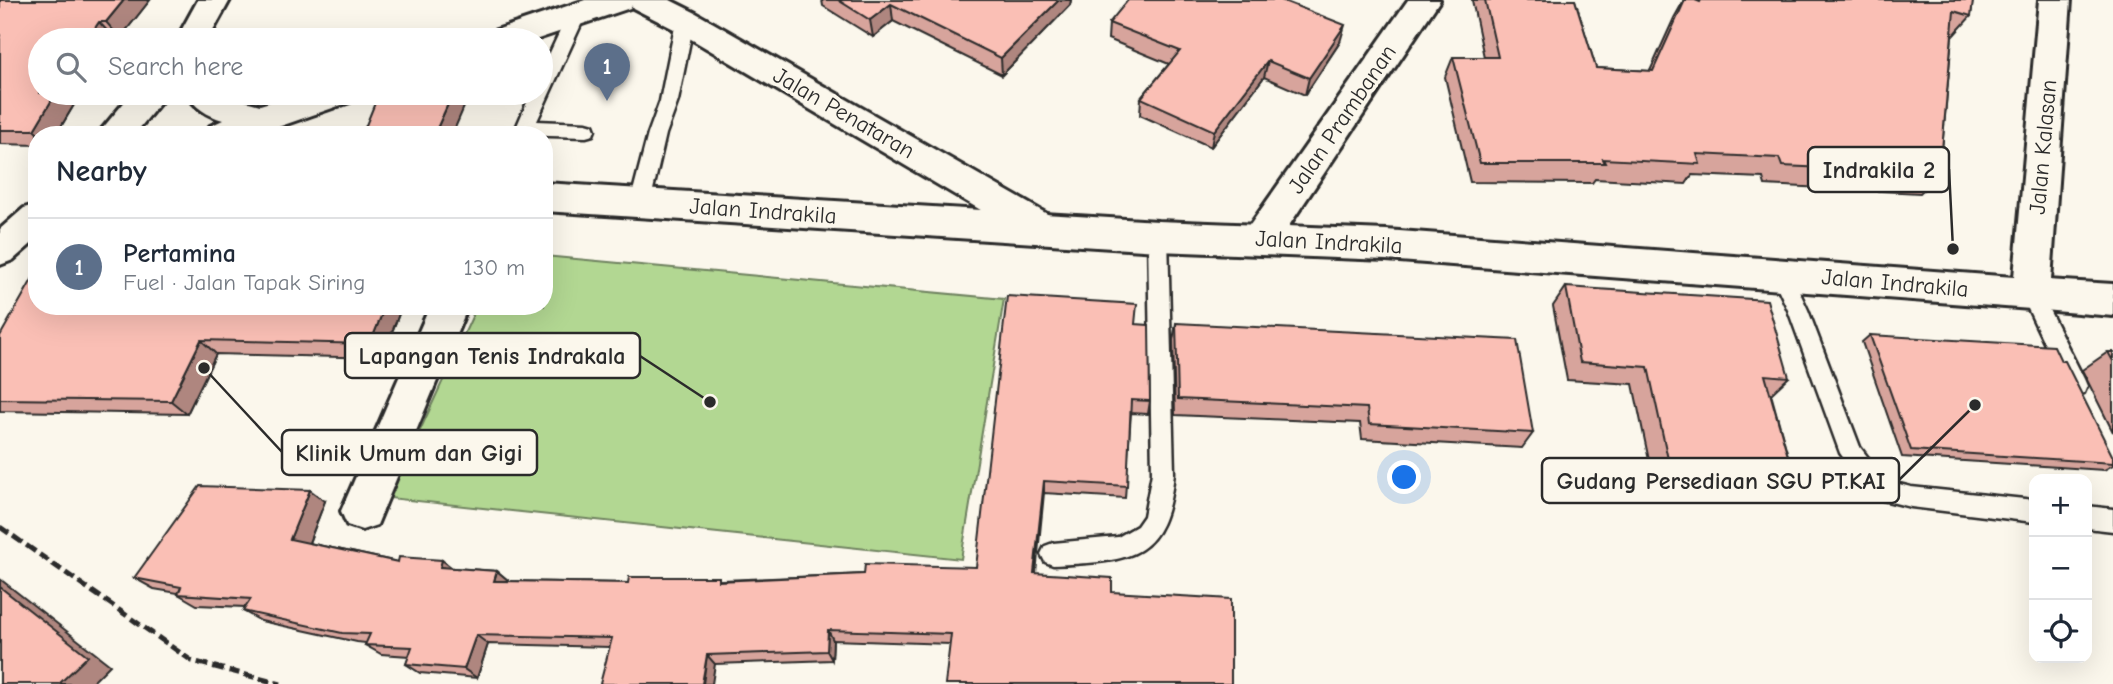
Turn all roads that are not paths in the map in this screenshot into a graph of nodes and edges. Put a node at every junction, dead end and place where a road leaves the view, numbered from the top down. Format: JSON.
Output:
{"nodes":[{"id":1,"x":214,"y":0,"type":"edge"},
{"id":2,"x":619,"y":0,"type":"edge"},
{"id":3,"x":644,"y":0,"type":"edge"},
{"id":4,"x":1424,"y":0,"type":"edge"},
{"id":5,"x":2055,"y":0,"type":"edge"},
{"id":6,"x":576,"y":16,"type":"junction"},
{"id":7,"x":685,"y":21,"type":"junction"},
{"id":8,"x":199,"y":28,"type":"edge"},
{"id":9,"x":538,"y":28,"type":"edge"},
{"id":10,"x":553,"y":65,"type":"edge"},
{"id":11,"x":140,"y":105,"type":"edge"},
{"id":12,"x":218,"y":105,"type":"edge"},
{"id":13,"x":301,"y":105,"type":"edge"},
{"id":14,"x":534,"y":105,"type":"edge"},
{"id":15,"x":260,"y":118,"type":"junction"},
{"id":16,"x":122,"y":126,"type":"edge"},
{"id":17,"x":242,"y":126,"type":"edge"},
{"id":18,"x":525,"y":126,"type":"edge"},
{"id":19,"x":586,"y":130,"type":"dead end"},
{"id":20,"x":553,"y":131,"type":"edge"},
{"id":21,"x":553,"y":198,"type":"edge"},
{"id":22,"x":640,"y":203,"type":"junction"},
{"id":23,"x":28,"y":226,"type":"edge"},
{"id":24,"x":1043,"y":229,"type":"junction"},
{"id":25,"x":1158,"y":236,"type":"junction"},
{"id":26,"x":1261,"y":238,"type":"junction"},
{"id":27,"x":0,"y":250,"type":"edge"},
{"id":28,"x":1781,"y":273,"type":"junction"},
{"id":29,"x":2031,"y":293,"type":"junction"},
{"id":30,"x":2113,"y":300,"type":"edge"},
{"id":31,"x":445,"y":315,"type":"edge"},
{"id":32,"x":2085,"y":403,"type":"edge"},
{"id":33,"x":2029,"y":510,"type":"edge"},
{"id":34,"x":362,"y":511,"type":"dead end"},
{"id":35,"x":2092,"y":518,"type":"edge"},
{"id":36,"x":2113,"y":520,"type":"edge"},
{"id":37,"x":1053,"y":554,"type":"dead end"}],
"edges":[{"from":1,"to":8,"type":"street"},
{"from":2,"to":6,"type":"street"},
{"from":3,"to":7,"type":"street","name":"Jalan Penataran"},
{"from":4,"to":26,"type":"street","name":"Jalan Prambanan"},
{"from":5,"to":29,"type":"street","name":"Jalan Kalasan"},
{"from":6,"to":9,"type":"street"},
{"from":6,"to":10,"type":"lane"},
{"from":7,"to":22,"type":"lane"},
{"from":7,"to":24,"type":"street","name":"Jalan Penataran"},
{"from":11,"to":16,"type":"street"},
{"from":12,"to":15,"type":"street"},
{"from":13,"to":15,"type":"street"},
{"from":14,"to":18,"type":"lane"},
{"from":15,"to":17,"type":"street"},
{"from":19,"to":20,"type":"lane"},
{"from":21,"to":22,"type":"street","name":"Jalan Indrakila"},
{"from":22,"to":24,"type":"street","name":"Jalan Indrakila"},
{"from":23,"to":27,"type":"street"},
{"from":24,"to":25,"type":"street","name":"Jalan Indrakila"},
{"from":25,"to":26,"type":"street","name":"Jalan Indrakila"},
{"from":25,"to":37,"type":"lane"},
{"from":26,"to":28,"type":"street","name":"Jalan Indrakila"},
{"from":28,"to":29,"type":"street","name":"Jalan Indrakila"},
{"from":28,"to":33,"type":"lane"},
{"from":29,"to":30,"type":"street","name":"Jalan Indrakila"},
{"from":29,"to":32,"type":"lane"},
{"from":31,"to":34,"type":"street"},
{"from":35,"to":36,"type":"lane"}]}
